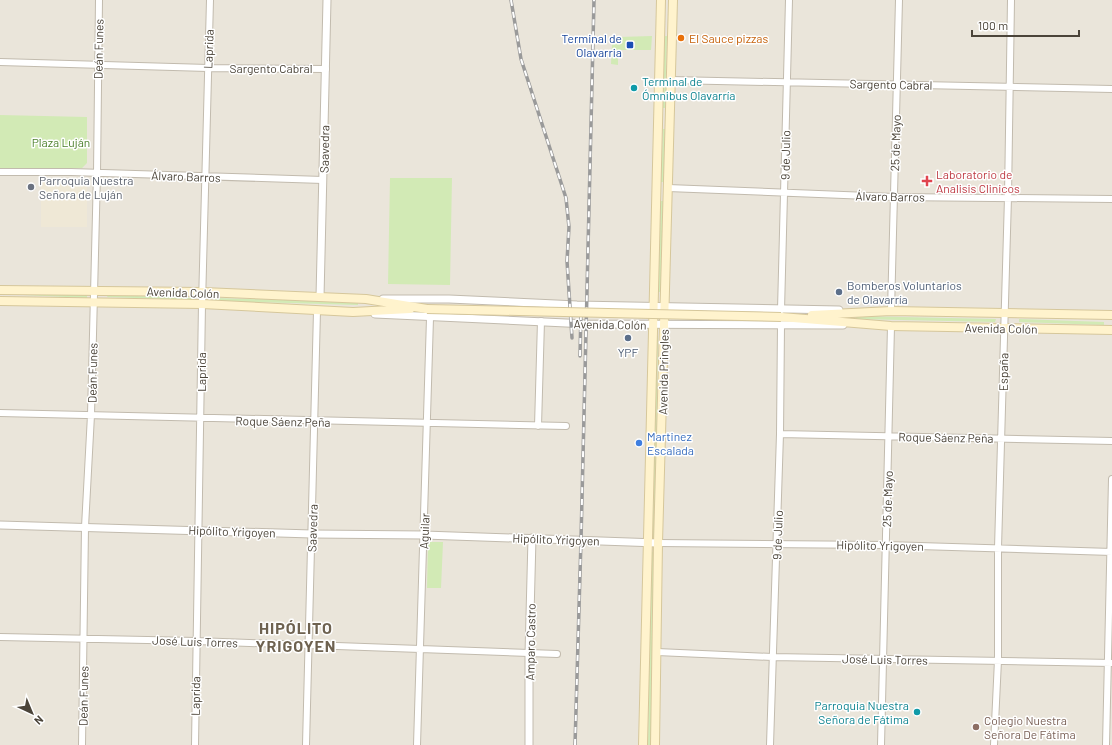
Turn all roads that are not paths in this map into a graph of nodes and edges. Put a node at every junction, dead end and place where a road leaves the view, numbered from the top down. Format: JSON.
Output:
{"nodes":[{"id":1,"x":99,"y":0,"type":"edge"},
{"id":2,"x":210,"y":0,"type":"edge"},
{"id":3,"x":327,"y":0,"type":"edge"},
{"id":4,"x":661,"y":0,"type":"edge"},
{"id":5,"x":672,"y":0,"type":"edge"},
{"id":6,"x":790,"y":0,"type":"edge"},
{"id":7,"x":899,"y":0,"type":"edge"},
{"id":8,"x":1011,"y":0,"type":"edge"},
{"id":9,"x":0,"y":62,"type":"edge"},
{"id":10,"x":97,"y":65,"type":"junction"},
{"id":11,"x":208,"y":68,"type":"junction"},
{"id":12,"x":326,"y":69,"type":"junction"},
{"id":13,"x":670,"y":80,"type":"junction"},
{"id":14,"x":786,"y":82,"type":"junction"},
{"id":15,"x":897,"y":84,"type":"junction"},
{"id":16,"x":1009,"y":87,"type":"junction"},
{"id":17,"x":1112,"y":89,"type":"edge"},
{"id":18,"x":0,"y":172,"type":"edge"},
{"id":19,"x":97,"y":173,"type":"junction"},
{"id":20,"x":206,"y":178,"type":"junction"},
{"id":21,"x":323,"y":180,"type":"junction"},
{"id":22,"x":668,"y":188,"type":"junction"},
{"id":23,"x":785,"y":192,"type":"junction"},
{"id":24,"x":894,"y":197,"type":"junction"},
{"id":25,"x":1008,"y":197,"type":"junction"},
{"id":26,"x":1112,"y":199,"type":"edge"},
{"id":27,"x":94,"y":289,"type":"junction"},
{"id":28,"x":0,"y":290,"type":"edge"},
{"id":29,"x":203,"y":292,"type":"junction"},
{"id":30,"x":320,"y":297,"type":"junction"},
{"id":31,"x":366,"y":299,"type":"junction"},
{"id":32,"x":0,"y":301,"type":"edge"},
{"id":33,"x":94,"y":303,"type":"junction"},
{"id":34,"x":202,"y":304,"type":"junction"},
{"id":35,"x":653,"y":306,"type":"junction"},
{"id":36,"x":664,"y":306,"type":"junction"},
{"id":37,"x":427,"y":309,"type":"junction"},
{"id":38,"x":317,"y":311,"type":"junction"},
{"id":39,"x":891,"y":311,"type":"junction"},
{"id":40,"x":353,"y":312,"type":"junction"},
{"id":41,"x":1005,"y":313,"type":"junction"},
{"id":42,"x":1112,"y":315,"type":"edge"},
{"id":43,"x":781,"y":317,"type":"junction"},
{"id":44,"x":430,"y":318,"type":"junction"},
{"id":45,"x":541,"y":322,"type":"junction"},
{"id":46,"x":653,"y":324,"type":"junction"},
{"id":47,"x":664,"y":324,"type":"junction"},
{"id":48,"x":891,"y":326,"type":"junction"},
{"id":49,"x":1003,"y":328,"type":"junction"},
{"id":50,"x":1112,"y":330,"type":"edge"},
{"id":51,"x":0,"y":414,"type":"edge"},
{"id":52,"x":91,"y":414,"type":"junction"},
{"id":53,"x":201,"y":419,"type":"junction"},
{"id":54,"x":316,"y":421,"type":"junction"},
{"id":55,"x":428,"y":424,"type":"junction"},
{"id":56,"x":538,"y":426,"type":"junction"},
{"id":57,"x":566,"y":426,"type":"dead end"},
{"id":58,"x":780,"y":434,"type":"junction"},
{"id":59,"x":889,"y":435,"type":"junction"},
{"id":60,"x":1002,"y":438,"type":"junction"},
{"id":61,"x":1112,"y":441,"type":"edge"},
{"id":62,"x":1112,"y":479,"type":"edge"},
{"id":63,"x":0,"y":525,"type":"edge"},
{"id":64,"x":86,"y":526,"type":"junction"},
{"id":65,"x":199,"y":530,"type":"junction"},
{"id":66,"x":312,"y":534,"type":"junction"},
{"id":67,"x":424,"y":535,"type":"junction"},
{"id":68,"x":532,"y":538,"type":"junction"},
{"id":69,"x":647,"y":542,"type":"junction"},
{"id":70,"x":658,"y":542,"type":"junction"},
{"id":71,"x":777,"y":543,"type":"junction"},
{"id":72,"x":886,"y":545,"type":"junction"},
{"id":73,"x":998,"y":548,"type":"junction"},
{"id":74,"x":1111,"y":552,"type":"edge"},
{"id":75,"x":0,"y":637,"type":"edge"},
{"id":76,"x":84,"y":639,"type":"junction"},
{"id":77,"x":196,"y":641,"type":"junction"},
{"id":78,"x":309,"y":645,"type":"junction"},
{"id":79,"x":421,"y":648,"type":"junction"},
{"id":80,"x":657,"y":652,"type":"junction"},
{"id":81,"x":529,"y":654,"type":"junction"},
{"id":82,"x":557,"y":654,"type":"dead end"},
{"id":83,"x":772,"y":657,"type":"junction"},
{"id":84,"x":885,"y":659,"type":"junction"},
{"id":85,"x":998,"y":660,"type":"junction"},
{"id":86,"x":1110,"y":663,"type":"edge"},
{"id":87,"x":82,"y":745,"type":"edge"},
{"id":88,"x":195,"y":745,"type":"edge"},
{"id":89,"x":306,"y":745,"type":"edge"},
{"id":90,"x":417,"y":745,"type":"edge"},
{"id":91,"x":530,"y":745,"type":"edge"},
{"id":92,"x":643,"y":745,"type":"edge"},
{"id":93,"x":655,"y":745,"type":"edge"},
{"id":94,"x":770,"y":745,"type":"edge"},
{"id":95,"x":881,"y":745,"type":"edge"},
{"id":96,"x":994,"y":745,"type":"edge"},
{"id":97,"x":1106,"y":745,"type":"edge"}],
"edges":[{"from":1,"to":10,"type":"street","name":"Deán Funes"},
{"from":2,"to":11,"type":"street","name":"Laprida"},
{"from":3,"to":12,"type":"street","name":"Saavedra"},
{"from":4,"to":35,"type":"main road","name":"Avenida Pringles"},
{"from":5,"to":13,"type":"main road","name":"Avenida Pringles"},
{"from":6,"to":14,"type":"street","name":"9 de Julio"},
{"from":7,"to":15,"type":"street","name":"25 de Mayo"},
{"from":8,"to":16,"type":"street","name":"España"},
{"from":9,"to":10,"type":"street","name":"Sargento Cabral"},
{"from":10,"to":11,"type":"street","name":"Sargento Cabral"},
{"from":10,"to":19,"type":"street","name":"Deán Funes"},
{"from":11,"to":12,"type":"street","name":"Sargento Cabral"},
{"from":11,"to":20,"type":"street","name":"Laprida"},
{"from":12,"to":21,"type":"street","name":"Saavedra"},
{"from":13,"to":14,"type":"street","name":"Sargento Cabral"},
{"from":13,"to":22,"type":"main road","name":"Avenida Pringles"},
{"from":14,"to":15,"type":"street","name":"Sargento Cabral"},
{"from":14,"to":23,"type":"street","name":"9 de Julio"},
{"from":15,"to":16,"type":"street","name":"Sargento Cabral"},
{"from":15,"to":24,"type":"street","name":"25 de Mayo"},
{"from":16,"to":17,"type":"street","name":"Sargento Cabral"},
{"from":16,"to":25,"type":"street","name":"España"},
{"from":18,"to":19,"type":"street","name":"Álvaro Barros"},
{"from":19,"to":20,"type":"street","name":"Álvaro Barros"},
{"from":19,"to":27,"type":"street","name":"Deán Funes"},
{"from":20,"to":21,"type":"street","name":"Álvaro Barros"},
{"from":20,"to":29,"type":"street","name":"Laprida"},
{"from":21,"to":30,"type":"street","name":"Saavedra"},
{"from":22,"to":23,"type":"street","name":"Álvaro Barros"},
{"from":22,"to":36,"type":"main road","name":"Avenida Pringles"},
{"from":23,"to":24,"type":"street","name":"Álvaro Barros"},
{"from":23,"to":43,"type":"street","name":"9 de Julio"},
{"from":24,"to":25,"type":"street","name":"Álvaro Barros"},
{"from":24,"to":39,"type":"street","name":"25 de Mayo"},
{"from":25,"to":26,"type":"street","name":"Álvaro Barros"},
{"from":25,"to":41,"type":"street","name":"España"},
{"from":27,"to":28,"type":"main road","name":"Avenida Colón"},
{"from":27,"to":29,"type":"main road","name":"Avenida Colón"},
{"from":27,"to":33,"type":"street","name":"Deán Funes"},
{"from":29,"to":30,"type":"main road","name":"Avenida Colón"},
{"from":29,"to":34,"type":"street","name":"Laprida"},
{"from":30,"to":31,"type":"main road","name":"Avenida Colón"},
{"from":31,"to":35,"type":"street","name":"Avenida Colón"},
{"from":31,"to":37,"type":"main road","name":"Avenida Colón"},
{"from":32,"to":33,"type":"main road","name":"Avenida Colón"},
{"from":33,"to":34,"type":"main road","name":"Avenida Colón"},
{"from":33,"to":52,"type":"street","name":"Deán Funes"},
{"from":34,"to":38,"type":"main road","name":"Avenida Colón"},
{"from":34,"to":53,"type":"street","name":"Laprida"},
{"from":35,"to":36,"type":"street","name":"Avenida Colón"},
{"from":35,"to":46,"type":"main road","name":"Avenida Pringles"},
{"from":36,"to":43,"type":"street","name":"Avenida Colón"},
{"from":36,"to":47,"type":"main road","name":"Avenida Pringles"},
{"from":37,"to":40,"type":"main road","name":"Avenida Colón"},
{"from":37,"to":43,"type":"main road","name":"Avenida Colón","bridge":true},
{"from":38,"to":40,"type":"main road","name":"Avenida Colón"},
{"from":38,"to":54,"type":"street","name":"Saavedra"},
{"from":39,"to":41,"type":"main road","name":"Avenida Colón"},
{"from":39,"to":43,"type":"main road","name":"Avenida Colón"},
{"from":40,"to":44,"type":"street","name":"Avenida Colón"},
{"from":41,"to":42,"type":"main road","name":"Avenida Colón"},
{"from":41,"to":49,"type":"street","name":"España"},
{"from":43,"to":47,"type":"street","name":"Avenida Colón"},
{"from":43,"to":48,"type":"main road","name":"Avenida Colón"},
{"from":43,"to":58,"type":"street","name":"9 de Julio"},
{"from":44,"to":45,"type":"street","name":"Avenida Colón"},
{"from":44,"to":55,"type":"street","name":"Aguilar"},
{"from":45,"to":46,"type":"street","name":"Avenida Colón"},
{"from":45,"to":56,"type":"street"},
{"from":46,"to":47,"type":"street","name":"Avenida Colón"},
{"from":46,"to":69,"type":"main road","name":"Avenida Pringles"},
{"from":47,"to":70,"type":"main road","name":"Avenida Pringles"},
{"from":48,"to":49,"type":"main road","name":"Avenida Colón"},
{"from":48,"to":59,"type":"street","name":"25 de Mayo"},
{"from":49,"to":50,"type":"main road","name":"Avenida Colón"},
{"from":49,"to":60,"type":"street","name":"España"},
{"from":51,"to":52,"type":"street","name":"Roque Sáenz Peña"},
{"from":52,"to":53,"type":"street","name":"Roque Sáenz Peña"},
{"from":52,"to":64,"type":"street","name":"Deán Funes"},
{"from":53,"to":54,"type":"street","name":"Roque Sáenz Peña"},
{"from":53,"to":65,"type":"street","name":"Laprida"},
{"from":54,"to":55,"type":"street","name":"Roque Sáenz Peña"},
{"from":54,"to":66,"type":"street","name":"Saavedra"},
{"from":55,"to":56,"type":"street","name":"Roque Sáenz Peña"},
{"from":55,"to":67,"type":"street","name":"Aguilar"},
{"from":56,"to":57,"type":"street","name":"Roque Sáenz Peña"},
{"from":58,"to":59,"type":"street","name":"Roque Sáenz Peña"},
{"from":58,"to":71,"type":"street","name":"9 de Julio"},
{"from":59,"to":60,"type":"street","name":"Roque Sáenz Peña"},
{"from":59,"to":72,"type":"street","name":"25 de Mayo"},
{"from":60,"to":61,"type":"street","name":"Roque Sáenz Peña"},
{"from":60,"to":73,"type":"street","name":"España"},
{"from":62,"to":74,"type":"street"},
{"from":63,"to":64,"type":"street","name":"Hipólito Yrigoyen"},
{"from":64,"to":65,"type":"street","name":"Hipólito Yrigoyen"},
{"from":64,"to":76,"type":"street","name":"Deán Funes"},
{"from":65,"to":66,"type":"street","name":"Hipólito Yrigoyen"},
{"from":65,"to":77,"type":"street","name":"Laprida"},
{"from":66,"to":67,"type":"street","name":"Hipólito Yrigoyen"},
{"from":66,"to":78,"type":"street","name":"Saavedra"},
{"from":67,"to":68,"type":"street","name":"Hipólito Yrigoyen"},
{"from":67,"to":79,"type":"street","name":"Aguilar"},
{"from":68,"to":69,"type":"street","name":"Hipólito Yrigoyen"},
{"from":68,"to":81,"type":"street","name":"Amparo Castro"},
{"from":69,"to":70,"type":"street","name":"Hipólito Yrigoyen"},
{"from":69,"to":92,"type":"main road","name":"Avenida Pringles"},
{"from":70,"to":71,"type":"street","name":"Hipólito Yrigoyen"},
{"from":70,"to":80,"type":"main road","name":"Avenida Pringles"},
{"from":71,"to":72,"type":"street","name":"Hipólito Yrigoyen"},
{"from":71,"to":83,"type":"street","name":"9 de Julio"},
{"from":72,"to":73,"type":"street","name":"Hipólito Yrigoyen"},
{"from":72,"to":84,"type":"street","name":"25 de Mayo"},
{"from":73,"to":74,"type":"street","name":"Hipólito Yrigoyen"},
{"from":73,"to":85,"type":"street","name":"España"},
{"from":74,"to":86,"type":"street"},
{"from":75,"to":76,"type":"street","name":"José Luis Torres"},
{"from":76,"to":77,"type":"street","name":"José Luis Torres"},
{"from":76,"to":87,"type":"street","name":"Deán Funes"},
{"from":77,"to":78,"type":"street","name":"José Luis Torres"},
{"from":77,"to":88,"type":"street","name":"Laprida"},
{"from":78,"to":79,"type":"street","name":"José Luis Torres"},
{"from":78,"to":89,"type":"street","name":"Saavedra"},
{"from":79,"to":81,"type":"street","name":"José Luis Torres"},
{"from":79,"to":90,"type":"street","name":"Aguilar"},
{"from":80,"to":83,"type":"street","name":"José Luis Torres"},
{"from":80,"to":93,"type":"main road","name":"Avenida Pringles"},
{"from":81,"to":82,"type":"street","name":"José Luis Torres"},
{"from":81,"to":91,"type":"street","name":"Amparo Castro"},
{"from":83,"to":84,"type":"street","name":"José Luis Torres"},
{"from":83,"to":94,"type":"street","name":"9 de Julio"},
{"from":84,"to":85,"type":"street","name":"José Luis Torres"},
{"from":84,"to":95,"type":"street","name":"25 de Mayo"},
{"from":85,"to":86,"type":"street","name":"José Luis Torres"},
{"from":85,"to":96,"type":"street","name":"España"},
{"from":86,"to":97,"type":"street"}]}
